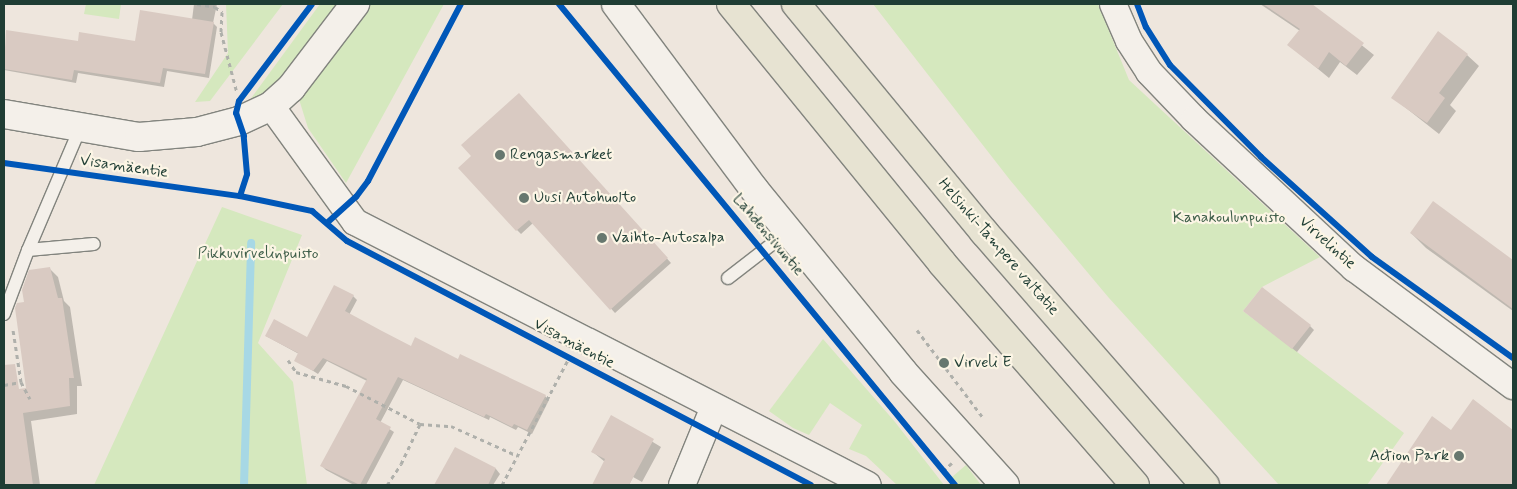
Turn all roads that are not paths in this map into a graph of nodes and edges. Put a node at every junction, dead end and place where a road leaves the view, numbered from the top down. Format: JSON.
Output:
{"nodes":[{"id":1,"x":355,"y":4,"type":"edge"},
{"id":2,"x":616,"y":4,"type":"edge"},
{"id":3,"x":731,"y":4,"type":"edge"},
{"id":4,"x":796,"y":4,"type":"edge"},
{"id":5,"x":1113,"y":4,"type":"edge"},
{"id":6,"x":272,"y":106,"type":"junction"},
{"id":7,"x":4,"y":114,"type":"edge"},
{"id":8,"x":81,"y":126,"type":"junction"},
{"id":9,"x":789,"y":231,"type":"junction"},
{"id":10,"x":94,"y":244,"type":"dead end"},
{"id":11,"x":28,"y":250,"type":"junction"},
{"id":12,"x":728,"y":278,"type":"dead end"},
{"id":13,"x":6,"y":308,"type":"edge"},
{"id":14,"x":1513,"y":386,"type":"edge"},
{"id":15,"x":714,"y":407,"type":"junction"},
{"id":16,"x":682,"y":485,"type":"edge"},
{"id":17,"x":868,"y":485,"type":"edge"},
{"id":18,"x":1004,"y":485,"type":"edge"},
{"id":19,"x":1135,"y":485,"type":"edge"},
{"id":20,"x":1205,"y":485,"type":"edge"}],
"edges":[{"from":1,"to":6,"type":"main road","name":"Visamäentie"},
{"from":2,"to":9,"type":"main road","name":"Lahdensivuntie"},
{"from":3,"to":19,"type":"highway"},
{"from":4,"to":20,"type":"highway","name":"Helsinki-Tampere valtatie"},
{"from":5,"to":14,"type":"street","name":"Virvelintie"},
{"from":6,"to":8,"type":"main road","name":"Visamäentie"},
{"from":6,"to":15,"type":"street","name":"Visamäentie"},
{"from":7,"to":8,"type":"main road","name":"Visamäentie"},
{"from":8,"to":11,"type":"lane"},
{"from":9,"to":12,"type":"lane"},
{"from":9,"to":18,"type":"main road","name":"Lahdensivuntie"},
{"from":10,"to":11,"type":"lane"},
{"from":11,"to":13,"type":"lane"},
{"from":15,"to":16,"type":"street"},
{"from":15,"to":17,"type":"street","name":"Visamäentie"}]}
